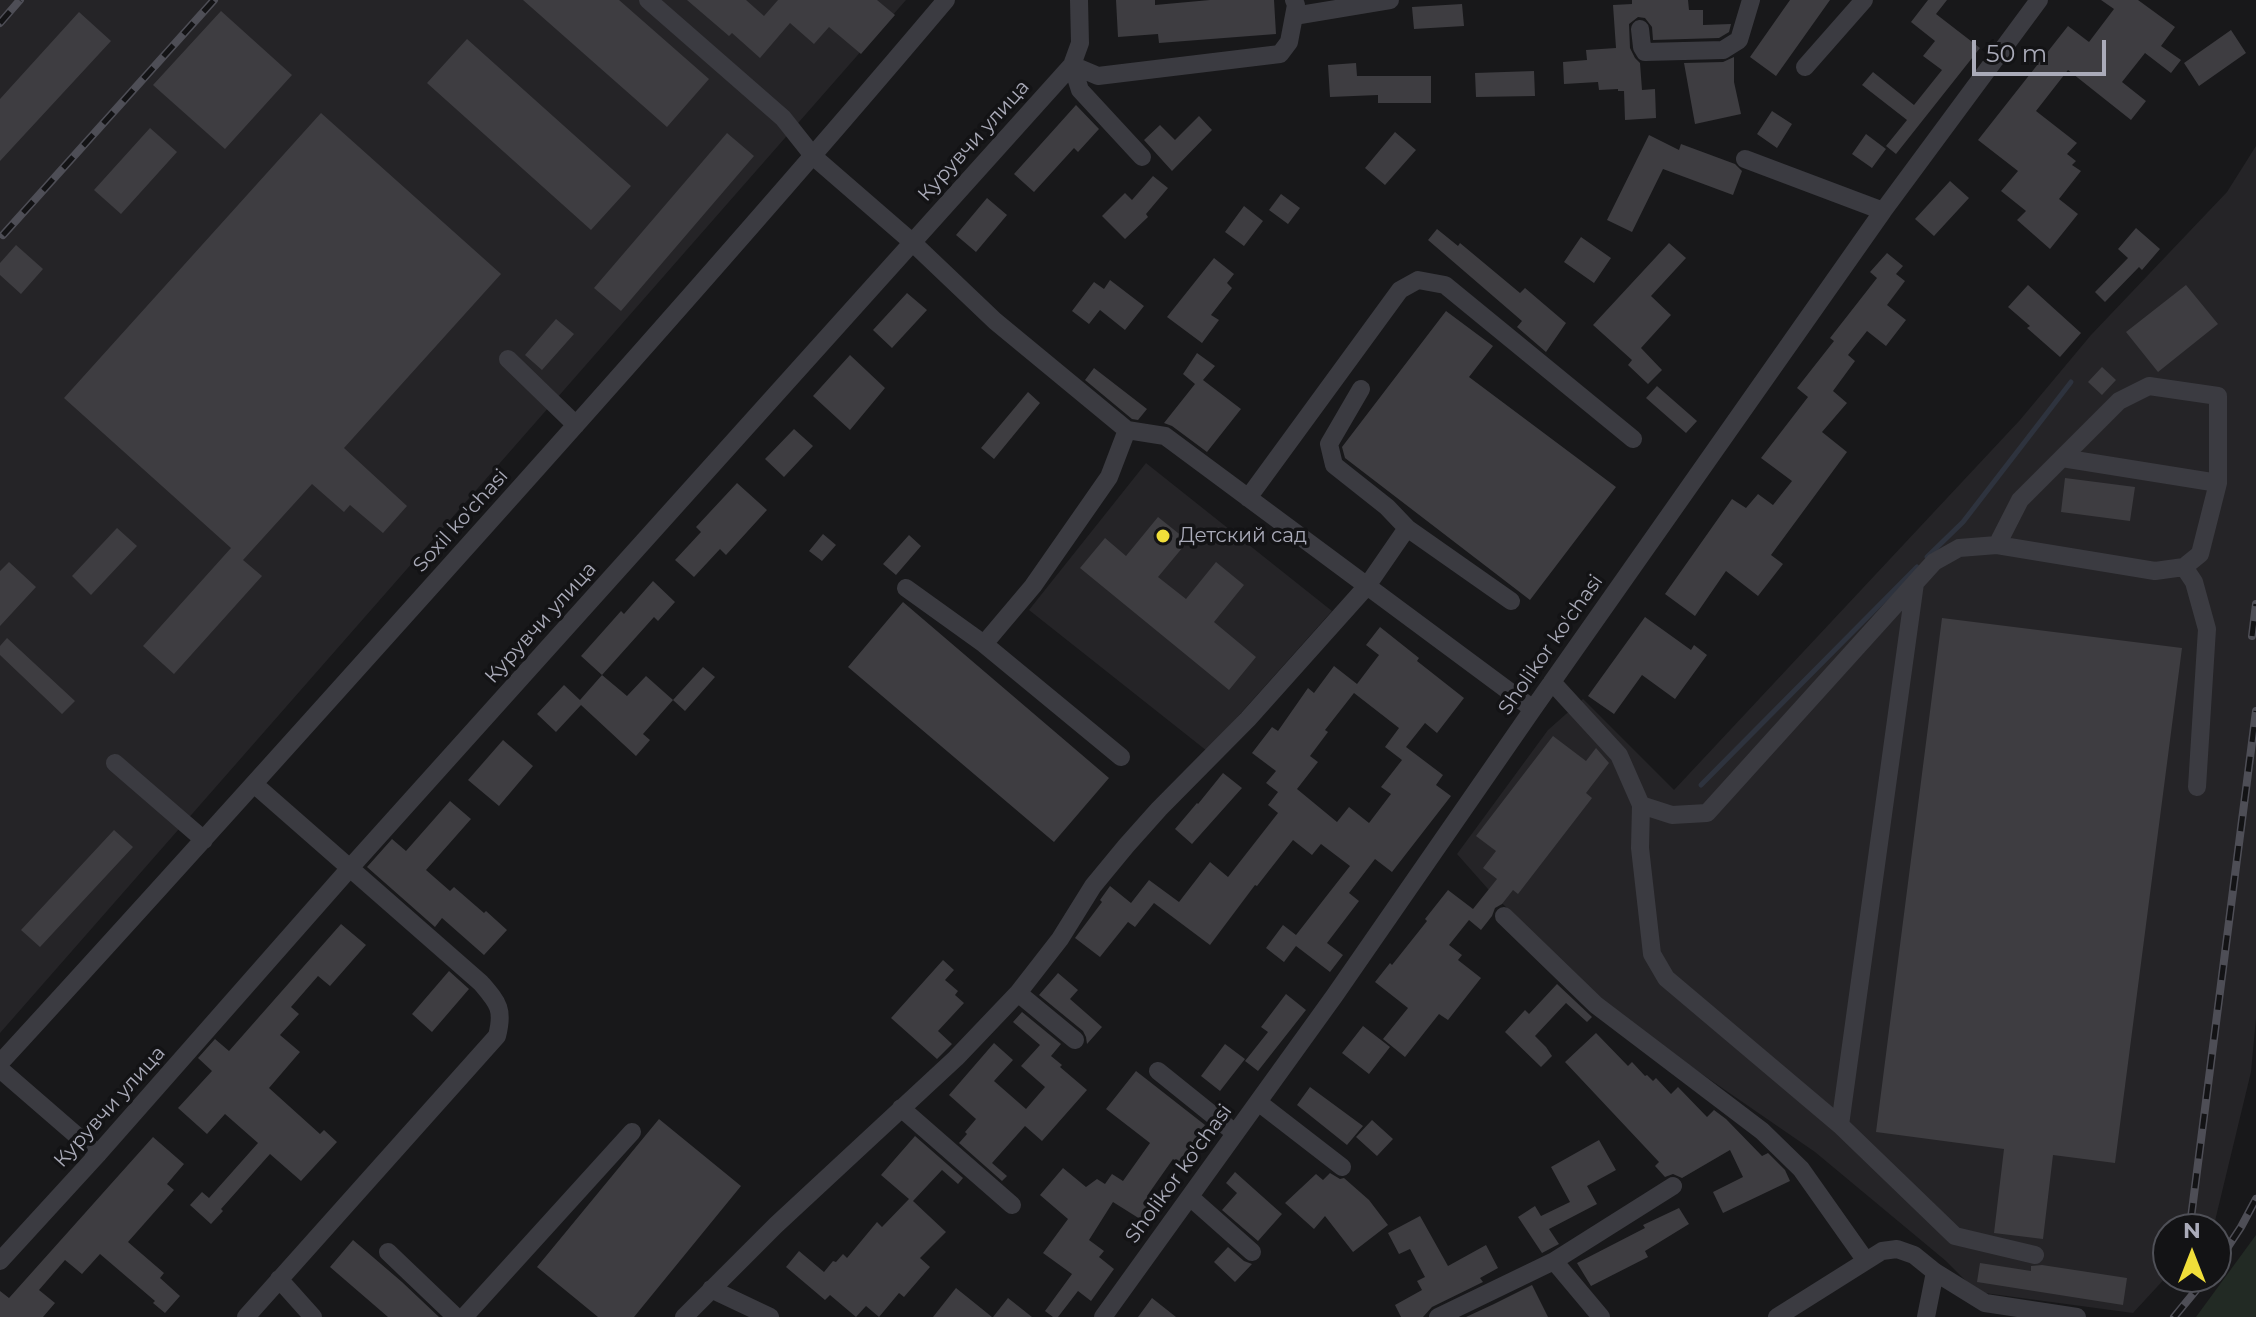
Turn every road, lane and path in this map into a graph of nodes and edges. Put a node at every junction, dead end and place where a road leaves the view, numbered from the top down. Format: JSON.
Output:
{"nodes":[{"id":1,"x":648,"y":0,"type":"edge"},
{"id":2,"x":946,"y":0,"type":"edge"},
{"id":3,"x":1079,"y":0,"type":"edge"},
{"id":4,"x":1390,"y":0,"type":"edge"},
{"id":5,"x":1751,"y":0,"type":"edge"},
{"id":6,"x":1864,"y":0,"type":"edge"},
{"id":7,"x":2039,"y":0,"type":"edge"},
{"id":8,"x":1294,"y":8,"type":"edge"},
{"id":9,"x":1640,"y":29,"type":"dead end"},
{"id":10,"x":1072,"y":65,"type":"junction"},
{"id":11,"x":1805,"y":67,"type":"dead end"},
{"id":12,"x":814,"y":157,"type":"junction"},
{"id":13,"x":1142,"y":157,"type":"dead end"},
{"id":14,"x":1745,"y":159,"type":"dead end"},
{"id":15,"x":1883,"y":211,"type":"junction"},
{"id":16,"x":912,"y":242,"type":"junction"},
{"id":17,"x":508,"y":359,"type":"dead end"},
{"id":18,"x":1361,"y":389,"type":"dead end"},
{"id":19,"x":576,"y":425,"type":"junction"},
{"id":20,"x":1127,"y":430,"type":"junction"},
{"id":21,"x":1633,"y":439,"type":"dead end"},
{"id":22,"x":2062,"y":458,"type":"junction"},
{"id":23,"x":2218,"y":483,"type":"junction"},
{"id":24,"x":1248,"y":498,"type":"junction"},
{"id":25,"x":1407,"y":528,"type":"junction"},
{"id":26,"x":1997,"y":545,"type":"junction"},
{"id":27,"x":2184,"y":567,"type":"junction"},
{"id":28,"x":1915,"y":583,"type":"junction"},
{"id":29,"x":1367,"y":586,"type":"junction"},
{"id":30,"x":906,"y":588,"type":"dead end"},
{"id":31,"x":1511,"y":601,"type":"dead end"},
{"id":32,"x":984,"y":644,"type":"junction"},
{"id":33,"x":1552,"y":682,"type":"junction"},
{"id":34,"x":1533,"y":709,"type":"junction"},
{"id":35,"x":1121,"y":757,"type":"dead end"},
{"id":36,"x":115,"y":763,"type":"dead end"},
{"id":37,"x":254,"y":784,"type":"junction"},
{"id":38,"x":2197,"y":787,"type":"dead end"},
{"id":39,"x":1641,"y":805,"type":"junction"},
{"id":40,"x":204,"y":840,"type":"junction"},
{"id":41,"x":349,"y":869,"type":"junction"},
{"id":42,"x":1504,"y":916,"type":"dead end"},
{"id":43,"x":1018,"y":993,"type":"junction"},
{"id":44,"x":1075,"y":1040,"type":"dead end"},
{"id":45,"x":0,"y":1066,"type":"edge"},
{"id":46,"x":1158,"y":1071,"type":"dead end"},
{"id":47,"x":1258,"y":1102,"type":"junction"},
{"id":48,"x":901,"y":1108,"type":"junction"},
{"id":49,"x":1840,"y":1125,"type":"junction"},
{"id":50,"x":632,"y":1132,"type":"dead end"},
{"id":51,"x":1235,"y":1133,"type":"junction"},
{"id":52,"x":98,"y":1154,"type":"junction"},
{"id":53,"x":1342,"y":1167,"type":"dead end"},
{"id":54,"x":1673,"y":1186,"type":"dead end"},
{"id":55,"x":1190,"y":1197,"type":"junction"},
{"id":56,"x":1012,"y":1205,"type":"dead end"},
{"id":57,"x":388,"y":1252,"type":"dead end"},
{"id":58,"x":1252,"y":1252,"type":"dead end"},
{"id":59,"x":2035,"y":1255,"type":"dead end"},
{"id":60,"x":0,"y":1261,"type":"edge"},
{"id":61,"x":1554,"y":1261,"type":"junction"},
{"id":62,"x":1866,"y":1261,"type":"junction"},
{"id":63,"x":1935,"y":1272,"type":"junction"},
{"id":64,"x":279,"y":1279,"type":"junction"},
{"id":65,"x":711,"y":1289,"type":"junction"},
{"id":66,"x":1446,"y":1315,"type":"edge"},
{"id":67,"x":246,"y":1317,"type":"edge"},
{"id":68,"x":313,"y":1317,"type":"edge"},
{"id":69,"x":456,"y":1317,"type":"edge"},
{"id":70,"x":464,"y":1317,"type":"edge"},
{"id":71,"x":684,"y":1317,"type":"edge"},
{"id":72,"x":770,"y":1317,"type":"edge"},
{"id":73,"x":1103,"y":1317,"type":"edge"},
{"id":74,"x":1601,"y":1317,"type":"edge"},
{"id":75,"x":1777,"y":1317,"type":"edge"},
{"id":76,"x":1926,"y":1317,"type":"edge"},
{"id":77,"x":2077,"y":1317,"type":"edge"}],
"edges":[{"from":1,"to":12,"type":"street"},
{"from":2,"to":12,"type":"street","name":"Soxil ko'chasi"},
{"from":3,"to":10,"type":"street"},
{"from":4,"to":8,"type":"street"},
{"from":5,"to":9,"type":"street"},
{"from":6,"to":11,"type":"street"},
{"from":7,"to":15,"type":"street","name":"Sholikor ko'chasi"},
{"from":8,"to":10,"type":"street"},
{"from":10,"to":13,"type":"street"},
{"from":10,"to":16,"type":"street","name":"Курувчи улица"},
{"from":12,"to":16,"type":"street"},
{"from":12,"to":19,"type":"street","name":"Soxil ko'chasi"},
{"from":14,"to":15,"type":"street"},
{"from":15,"to":33,"type":"street","name":"Sholikor ko'chasi"},
{"from":16,"to":20,"type":"street"},
{"from":16,"to":41,"type":"street","name":"Курувчи улица"},
{"from":17,"to":19,"type":"street"},
{"from":18,"to":25,"type":"street"},
{"from":19,"to":37,"type":"street","name":"Soxil ko'chasi"},
{"from":20,"to":24,"type":"street"},
{"from":20,"to":32,"type":"street"},
{"from":21,"to":24,"type":"street"},
{"from":22,"to":23,"type":"street"},
{"from":22,"to":23,"type":"street"},
{"from":22,"to":26,"type":"street"},
{"from":23,"to":27,"type":"street"},
{"from":24,"to":29,"type":"street"},
{"from":25,"to":29,"type":"street"},
{"from":25,"to":31,"type":"street"},
{"from":26,"to":27,"type":"street"},
{"from":26,"to":28,"type":"street"},
{"from":27,"to":38,"type":"street"},
{"from":28,"to":39,"type":"street"},
{"from":28,"to":49,"type":"street"},
{"from":29,"to":34,"type":"street"},
{"from":29,"to":43,"type":"street"},
{"from":30,"to":32,"type":"street"},
{"from":32,"to":35,"type":"street"},
{"from":33,"to":34,"type":"street","name":"Sholikor ko'chasi"},
{"from":33,"to":39,"type":"street"},
{"from":34,"to":47,"type":"street","name":"Sholikor ko'chasi"},
{"from":36,"to":40,"type":"street"},
{"from":37,"to":40,"type":"street","name":"Soxil ko'chasi"},
{"from":37,"to":41,"type":"street"},
{"from":39,"to":49,"type":"street"},
{"from":40,"to":45,"type":"street","name":"Soxil ko'chasi"},
{"from":41,"to":52,"type":"street","name":"Курувчи улица"},
{"from":41,"to":64,"type":"street"},
{"from":42,"to":62,"type":"street"},
{"from":43,"to":44,"type":"street"},
{"from":43,"to":48,"type":"street"},
{"from":45,"to":52,"type":"street"},
{"from":46,"to":51,"type":"street"},
{"from":47,"to":51,"type":"street","name":"Sholikor ko'chasi"},
{"from":47,"to":53,"type":"street"},
{"from":48,"to":56,"type":"street"},
{"from":48,"to":65,"type":"street"},
{"from":49,"to":59,"type":"street"},
{"from":50,"to":70,"type":"street"},
{"from":51,"to":55,"type":"street","name":"Sholikor ko'chasi"},
{"from":52,"to":60,"type":"street","name":"Курувчи улица"},
{"from":54,"to":61,"type":"street"},
{"from":55,"to":58,"type":"street"},
{"from":55,"to":73,"type":"street","name":"Sholikor ko'chasi"},
{"from":57,"to":69,"type":"street"},
{"from":61,"to":66,"type":"street"},
{"from":61,"to":74,"type":"street"},
{"from":62,"to":63,"type":"street"},
{"from":62,"to":75,"type":"street"},
{"from":63,"to":76,"type":"street"},
{"from":63,"to":77,"type":"street"},
{"from":64,"to":67,"type":"street"},
{"from":64,"to":68,"type":"street"},
{"from":65,"to":71,"type":"street"},
{"from":65,"to":72,"type":"street"}]}
